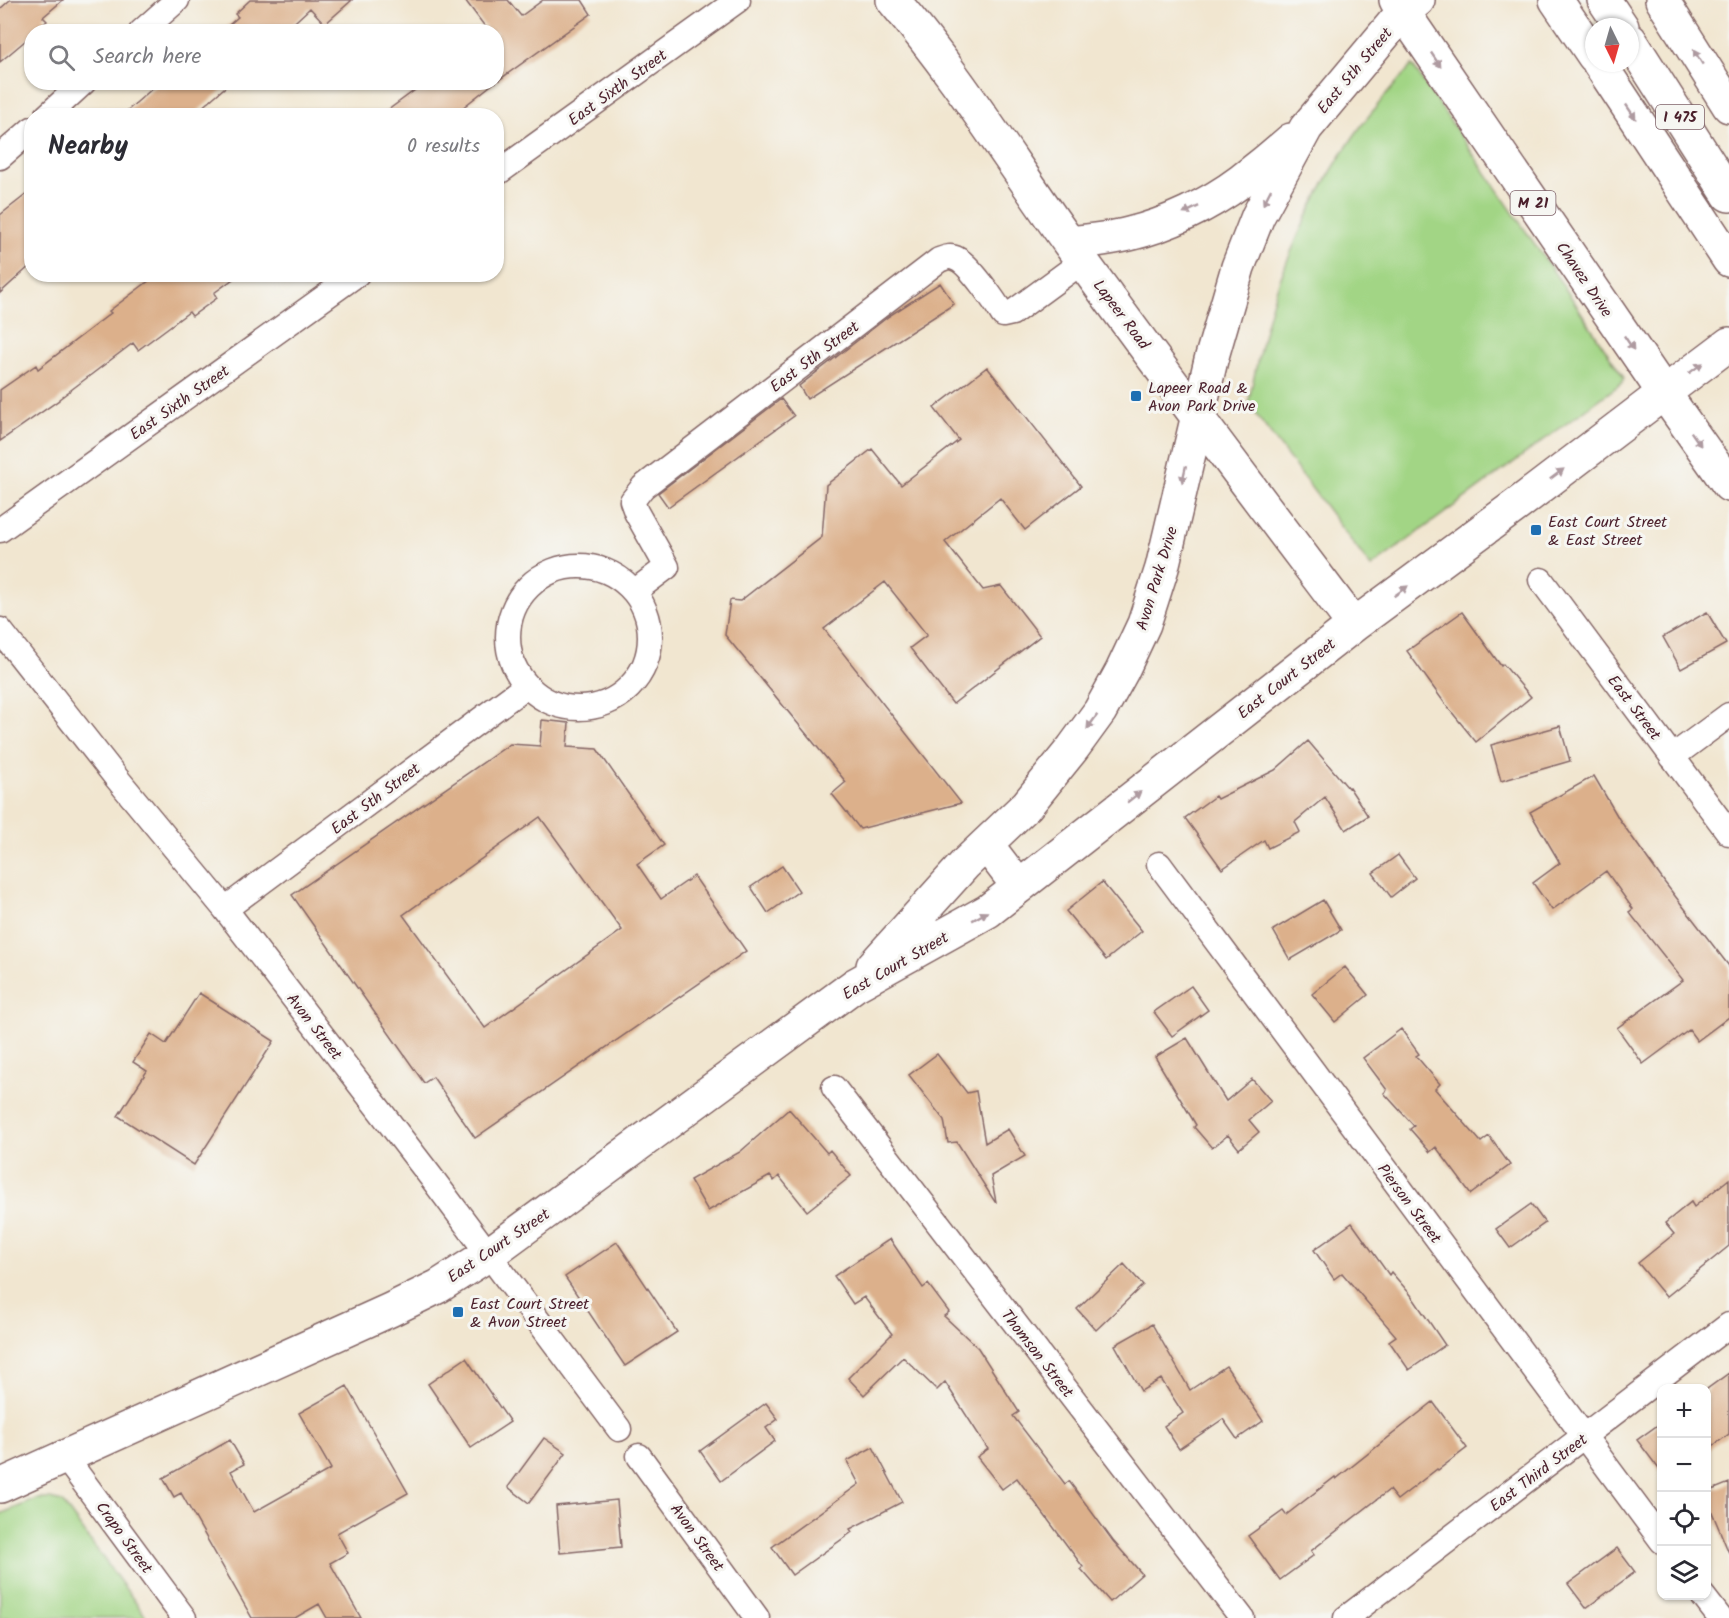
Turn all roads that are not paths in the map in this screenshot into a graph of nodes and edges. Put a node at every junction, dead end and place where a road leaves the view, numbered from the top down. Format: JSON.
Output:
{"nodes":[{"id":1,"x":177,"y":0,"type":"edge"},
{"id":2,"x":738,"y":0,"type":"edge"},
{"id":3,"x":893,"y":0,"type":"edge"},
{"id":4,"x":1556,"y":0,"type":"edge"},
{"id":5,"x":1604,"y":0,"type":"edge"},
{"id":6,"x":1662,"y":0,"type":"edge"},
{"id":7,"x":1406,"y":4,"type":"edge"},
{"id":8,"x":1616,"y":18,"type":"edge"},
{"id":9,"x":150,"y":24,"type":"edge"},
{"id":10,"x":1585,"y":43,"type":"edge"},
{"id":11,"x":1639,"y":54,"type":"edge"},
{"id":12,"x":1605,"y":72,"type":"edge"},
{"id":13,"x":75,"y":90,"type":"edge"},
{"id":14,"x":1729,"y":106,"type":"edge"},
{"id":15,"x":56,"y":108,"type":"edge"},
{"id":16,"x":1306,"y":128,"type":"junction"},
{"id":17,"x":24,"y":136,"type":"edge"},
{"id":18,"x":0,"y":157,"type":"edge"},
{"id":19,"x":504,"y":168,"type":"edge"},
{"id":20,"x":1729,"y":195,"type":"edge"},
{"id":21,"x":1076,"y":252,"type":"junction"},
{"id":22,"x":1729,"y":260,"type":"edge"},
{"id":23,"x":346,"y":282,"type":"edge"},
{"id":24,"x":1729,"y":344,"type":"edge"},
{"id":25,"x":1664,"y":393,"type":"junction"},
{"id":26,"x":1197,"y":417,"type":"junction"},
{"id":27,"x":1729,"y":485,"type":"edge"},
{"id":28,"x":0,"y":530,"type":"edge"},
{"id":29,"x":1541,"y":580,"type":"dead end"},
{"id":30,"x":635,"y":591,"type":"junction"},
{"id":31,"x":1354,"y":625,"type":"junction"},
{"id":32,"x":0,"y":630,"type":"edge"},
{"id":33,"x":526,"y":686,"type":"junction"},
{"id":34,"x":1729,"y":715,"type":"edge"},
{"id":35,"x":1672,"y":757,"type":"junction"},
{"id":36,"x":1729,"y":833,"type":"edge"},
{"id":37,"x":986,"y":844,"type":"junction"},
{"id":38,"x":1159,"y":864,"type":"dead end"},
{"id":39,"x":1019,"y":887,"type":"junction"},
{"id":40,"x":225,"y":909,"type":"junction"},
{"id":41,"x":855,"y":985,"type":"junction"},
{"id":42,"x":834,"y":1088,"type":"dead end"},
{"id":43,"x":489,"y":1254,"type":"junction"},
{"id":44,"x":1729,"y":1325,"type":"edge"},
{"id":45,"x":619,"y":1429,"type":"dead end"},
{"id":46,"x":1584,"y":1438,"type":"junction"},
{"id":47,"x":639,"y":1456,"type":"dead end"},
{"id":48,"x":65,"y":1457,"type":"junction"},
{"id":49,"x":0,"y":1486,"type":"edge"},
{"id":50,"x":1657,"y":1534,"type":"edge"},
{"id":51,"x":1706,"y":1600,"type":"edge"},
{"id":52,"x":184,"y":1618,"type":"edge"},
{"id":53,"x":757,"y":1618,"type":"edge"},
{"id":54,"x":1242,"y":1618,"type":"edge"},
{"id":55,"x":1346,"y":1618,"type":"edge"},
{"id":56,"x":1720,"y":1618,"type":"edge"}],
"edges":[{"from":1,"to":9,"type":"street"},
{"from":2,"to":19,"type":"street","name":"East Sixth Street"},
{"from":3,"to":21,"type":"main road","name":"Lapeer Road"},
{"from":4,"to":10,"type":"main road"},
{"from":5,"to":8,"type":"main road"},
{"from":14,"to":6,"type":"main road","number":"I 475","one_way":true},
{"from":7,"to":16,"type":"main road","name":"East 5th Street"},
{"from":7,"to":25,"type":"main road","name":"Chavez Drive","number":"M 21","one_way":true},
{"from":11,"to":20,"type":"main road","number":"I 475"},
{"from":12,"to":22,"type":"main road","one_way":true},
{"from":13,"to":15,"type":"street"},
{"from":16,"to":21,"type":"main road","one_way":true},
{"from":16,"to":26,"type":"main road","name":"Avon Park Drive","one_way":true},
{"from":17,"to":18,"type":"street"},
{"from":21,"to":26,"type":"main road","name":"Lapeer Road"},
{"from":21,"to":30,"type":"street","name":"East 5th Street"},
{"from":23,"to":28,"type":"street","name":"East Sixth Street"},
{"from":25,"to":24,"type":"main road","name":"East Court Street","one_way":true},
{"from":25,"to":27,"type":"main road","name":"Chavez Drive","one_way":true},
{"from":31,"to":25,"type":"main road","name":"East Court Street","one_way":true},
{"from":26,"to":31,"type":"main road","name":"Lapeer Road"},
{"from":26,"to":37,"type":"main road","name":"Avon Park Drive","one_way":true},
{"from":29,"to":35,"type":"street","name":"East Street"},
{"from":30,"to":33,"type":"street"},
{"from":30,"to":33,"type":"street"},
{"from":39,"to":31,"type":"main road","name":"East Court Street","one_way":true},
{"from":32,"to":40,"type":"street","name":"Avon Street"},
{"from":33,"to":40,"type":"street","name":"East 5th Street"},
{"from":34,"to":35,"type":"street"},
{"from":35,"to":36,"type":"street","name":"East Street"},
{"from":37,"to":39,"type":"main road"},
{"from":37,"to":41,"type":"main road","name":"Avon Park Drive"},
{"from":38,"to":46,"type":"street","name":"Pierson Street"},
{"from":41,"to":39,"type":"main road","name":"East Court Street","one_way":true},
{"from":40,"to":43,"type":"street","name":"Avon Street"},
{"from":41,"to":43,"type":"main road","name":"East Court Street"},
{"from":42,"to":54,"type":"street","name":"Thomson Street"},
{"from":43,"to":45,"type":"street","name":"Avon Street"},
{"from":43,"to":48,"type":"main road","name":"East Court Street"},
{"from":44,"to":46,"type":"street","name":"East Third Street"},
{"from":46,"to":50,"type":"street","name":"Pierson Street"},
{"from":46,"to":55,"type":"street","name":"East Third Street"},
{"from":47,"to":53,"type":"street","name":"Avon Street"},
{"from":48,"to":49,"type":"main road","name":"East Court Street"},
{"from":48,"to":52,"type":"street","name":"Crapo Street"},
{"from":51,"to":56,"type":"street"}]}
